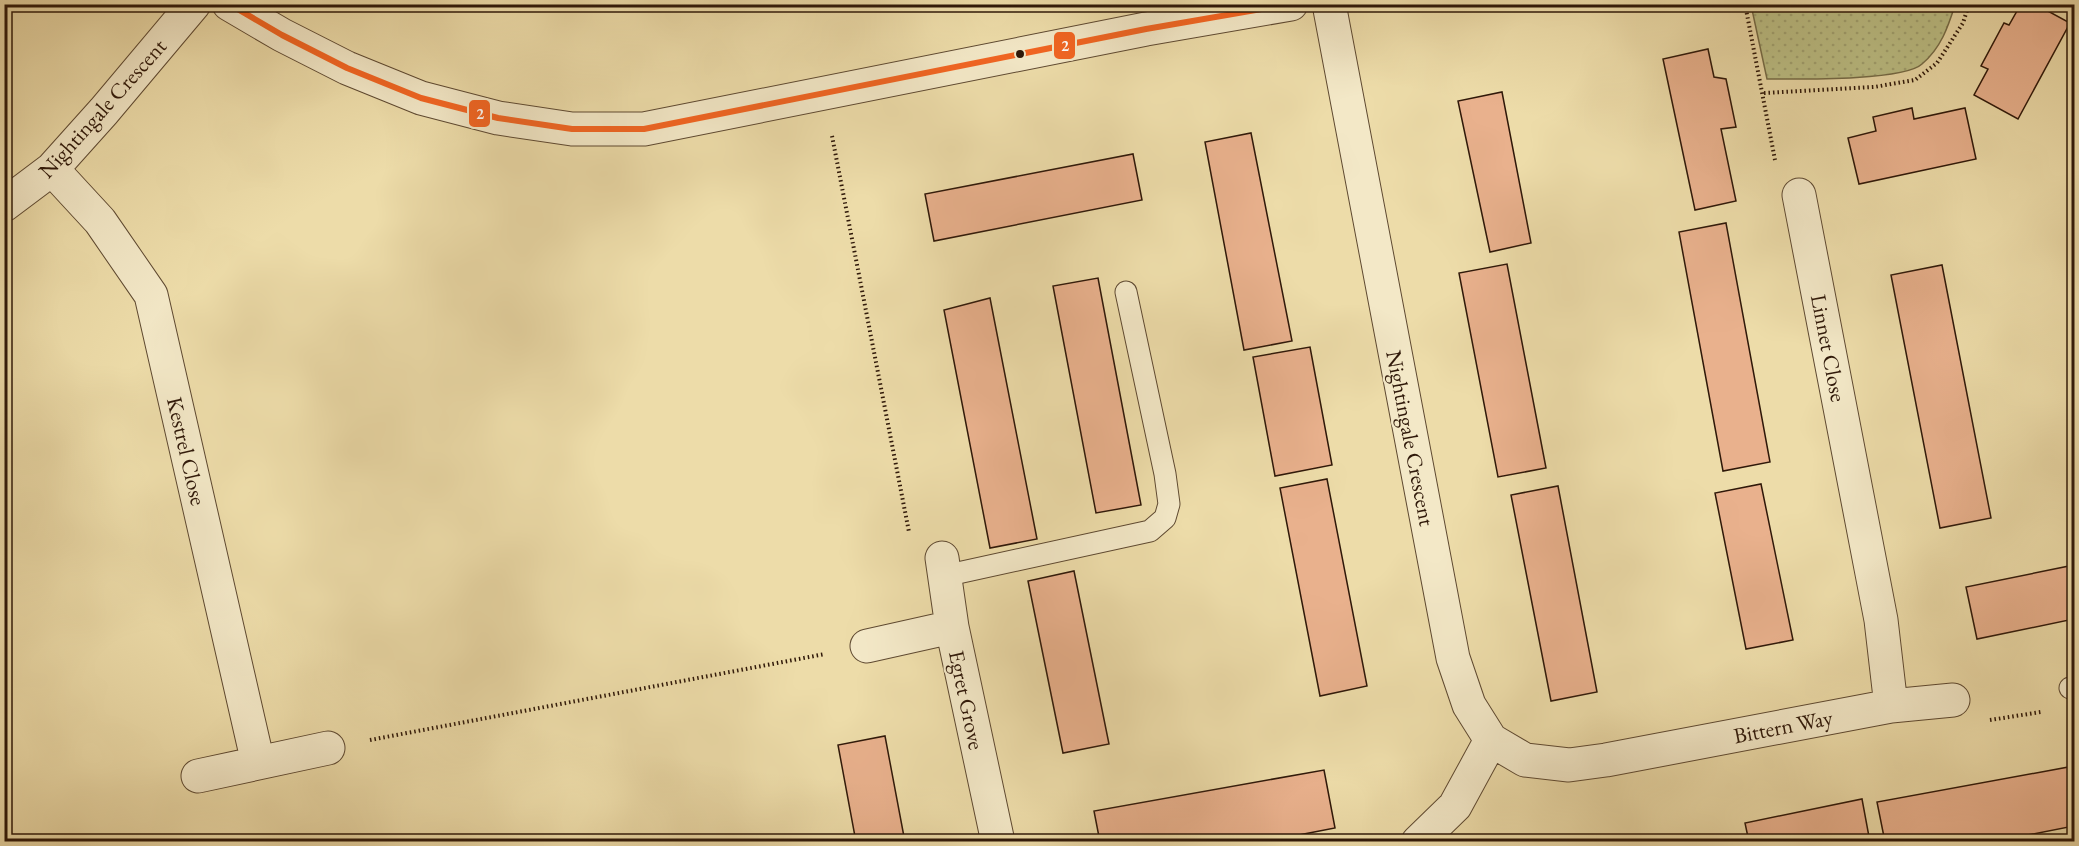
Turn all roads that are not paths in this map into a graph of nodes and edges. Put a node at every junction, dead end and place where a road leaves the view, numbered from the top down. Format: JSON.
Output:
{"nodes":[{"id":1,"x":194,"y":4,"type":"edge"},
{"id":2,"x":229,"y":4,"type":"edge"},
{"id":3,"x":1291,"y":4,"type":"edge"},
{"id":4,"x":1329,"y":4,"type":"edge"},
{"id":5,"x":52,"y":169,"type":"junction"},
{"id":6,"x":1799,"y":195,"type":"road end"},
{"id":7,"x":4,"y":205,"type":"edge"},
{"id":8,"x":1126,"y":292,"type":"dead end"},
{"id":9,"x":943,"y":567,"type":"joint"},
{"id":10,"x":952,"y":627,"type":"junction"},
{"id":11,"x":867,"y":646,"type":"road end"},
{"id":12,"x":1953,"y":700,"type":"road end"},
{"id":13,"x":1891,"y":706,"type":"junction"},
{"id":14,"x":1491,"y":740,"type":"junction"},
{"id":15,"x":328,"y":748,"type":"road end"},
{"id":16,"x":258,"y":764,"type":"junction"},
{"id":17,"x":198,"y":776,"type":"dead end"},
{"id":18,"x":998,"y":842,"type":"edge"},
{"id":19,"x":1419,"y":842,"type":"edge"}],
"edges":[{"from":1,"to":5,"type":"street","name":"Nightingale Crescent"},
{"from":2,"to":3,"type":"street"},
{"from":4,"to":14,"type":"street","name":"Nightingale Crescent"},
{"from":5,"to":7,"type":"street","name":"Nightingale Crescent"},
{"from":5,"to":16,"type":"street","name":"Kestrel Close"},
{"from":6,"to":13,"type":"street","name":"Linnet Close"},
{"from":8,"to":9,"type":"lane"},
{"from":9,"to":10,"type":"street","name":"Egret Grove"},
{"from":10,"to":11,"type":"street"},
{"from":10,"to":18,"type":"street","name":"Egret Grove"},
{"from":12,"to":13,"type":"street","name":"Bittern Way"},
{"from":13,"to":14,"type":"street","name":"Bittern Way"},
{"from":14,"to":19,"type":"street"},
{"from":15,"to":16,"type":"street"},
{"from":16,"to":17,"type":"street"}]}
